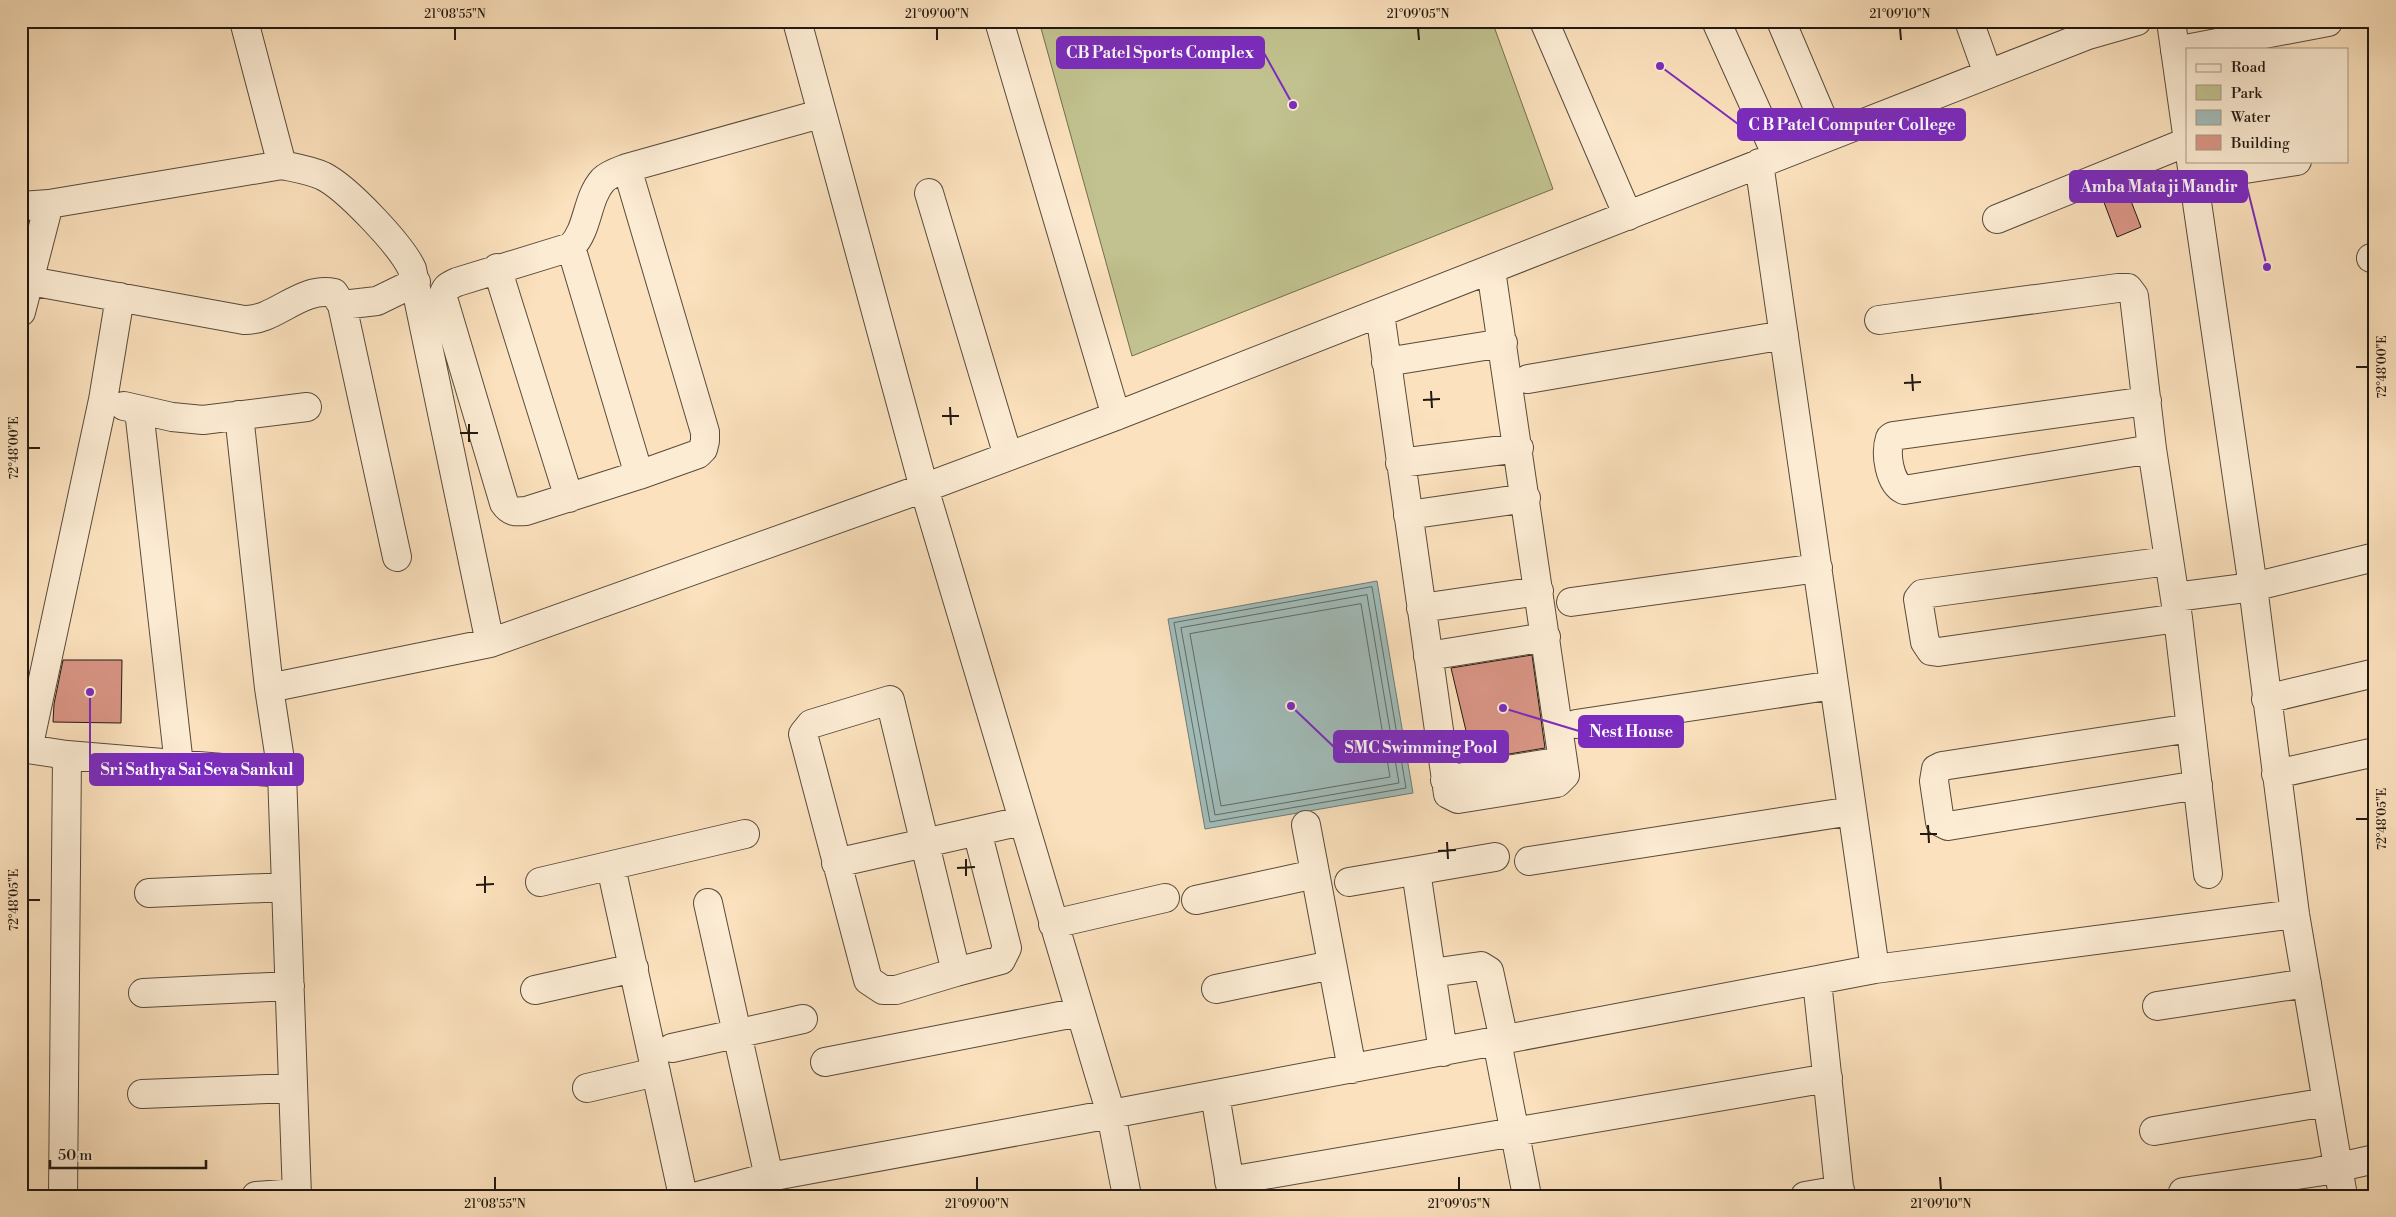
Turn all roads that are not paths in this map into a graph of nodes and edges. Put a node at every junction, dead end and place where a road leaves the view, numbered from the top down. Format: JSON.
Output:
{"nodes":[{"id":1,"x":244,"y":21,"type":"edge"},
{"id":2,"x":797,"y":21,"type":"edge"},
{"id":3,"x":999,"y":21,"type":"edge"},
{"id":4,"x":1544,"y":21,"type":"edge"},
{"id":5,"x":1716,"y":21,"type":"edge"},
{"id":6,"x":1782,"y":21,"type":"edge"},
{"id":7,"x":1969,"y":21,"type":"edge"},
{"id":8,"x":2138,"y":21,"type":"edge"},
{"id":9,"x":2171,"y":21,"type":"edge"},
{"id":10,"x":2328,"y":22,"type":"edge"},
{"id":11,"x":2175,"y":50,"type":"junction"},
{"id":12,"x":1988,"y":74,"type":"junction"},
{"id":13,"x":821,"y":112,"type":"junction"},
{"id":14,"x":2186,"y":127,"type":"edge"},
{"id":15,"x":1830,"y":136,"type":"junction"},
{"id":16,"x":2186,"y":142,"type":"edge"},
{"id":17,"x":1768,"y":160,"type":"junction"},
{"id":18,"x":2284,"y":162,"type":"edge"},
{"id":19,"x":282,"y":165,"type":"junction"},
{"id":20,"x":627,"y":168,"type":"junction"},
{"id":21,"x":2192,"y":169,"type":"edge"},
{"id":22,"x":929,"y":193,"type":"dead end"},
{"id":23,"x":48,"y":204,"type":"junction"},
{"id":24,"x":21,"y":206,"type":"edge"},
{"id":25,"x":1628,"y":216,"type":"junction"},
{"id":26,"x":1997,"y":219,"type":"dead end"},
{"id":27,"x":571,"y":248,"type":"junction"},
{"id":28,"x":497,"y":268,"type":"junction"},
{"id":29,"x":1492,"y":270,"type":"junction"},
{"id":30,"x":30,"y":281,"type":"junction"},
{"id":31,"x":416,"y":282,"type":"junction"},
{"id":32,"x":120,"y":297,"type":"junction"},
{"id":33,"x":342,"y":305,"type":"junction"},
{"id":34,"x":21,"y":312,"type":"edge"},
{"id":35,"x":1380,"y":313,"type":"junction"},
{"id":36,"x":1879,"y":320,"type":"dead end"},
{"id":37,"x":1784,"y":335,"type":"junction"},
{"id":38,"x":1503,"y":343,"type":"junction"},
{"id":39,"x":1386,"y":362,"type":"junction"},
{"id":40,"x":1528,"y":379,"type":"dead end"},
{"id":41,"x":103,"y":400,"type":"junction"},
{"id":42,"x":2147,"y":401,"type":"junction"},
{"id":43,"x":308,"y":407,"type":"dead end"},
{"id":44,"x":139,"y":410,"type":"junction"},
{"id":45,"x":239,"y":415,"type":"junction"},
{"id":46,"x":1116,"y":416,"type":"junction"},
{"id":47,"x":1518,"y":448,"type":"junction"},
{"id":48,"x":2152,"y":449,"type":"junction"},
{"id":49,"x":1008,"y":456,"type":"junction"},
{"id":50,"x":1400,"y":463,"type":"junction"},
{"id":51,"x":639,"y":476,"type":"junction"},
{"id":52,"x":924,"y":488,"type":"junction"},
{"id":53,"x":569,"y":498,"type":"junction"},
{"id":54,"x":1526,"y":498,"type":"junction"},
{"id":55,"x":1408,"y":515,"type":"junction"},
{"id":56,"x":2375,"y":557,"type":"edge"},
{"id":57,"x":397,"y":558,"type":"dead end"},
{"id":58,"x":2168,"y":561,"type":"junction"},
{"id":59,"x":1818,"y":568,"type":"junction"},
{"id":60,"x":2253,"y":587,"type":"junction"},
{"id":61,"x":1539,"y":592,"type":"junction"},
{"id":62,"x":1571,"y":602,"type":"dead end"},
{"id":63,"x":1421,"y":608,"type":"junction"},
{"id":64,"x":2177,"y":608,"type":"junction"},
{"id":65,"x":1546,"y":637,"type":"junction"},
{"id":66,"x":490,"y":643,"type":"junction"},
{"id":67,"x":1428,"y":656,"type":"junction"},
{"id":68,"x":2375,"y":673,"type":"edge"},
{"id":69,"x":1834,"y":685,"type":"junction"},
{"id":70,"x":269,"y":688,"type":"junction"},
{"id":71,"x":2266,"y":699,"type":"junction"},
{"id":72,"x":1576,"y":724,"type":"dead end"},
{"id":73,"x":2190,"y":728,"type":"junction"},
{"id":74,"x":25,"y":748,"type":"edge"},
{"id":75,"x":2375,"y":752,"type":"edge"},
{"id":76,"x":68,"y":756,"type":"junction"},
{"id":77,"x":179,"y":765,"type":"junction"},
{"id":78,"x":282,"y":773,"type":"junction"},
{"id":79,"x":2276,"y":774,"type":"junction"},
{"id":80,"x":2198,"y":785,"type":"junction"},
{"id":81,"x":1852,"y":811,"type":"junction"},
{"id":82,"x":1022,"y":821,"type":"junction"},
{"id":83,"x":1306,"y":825,"type":"dead end"},
{"id":84,"x":977,"y":831,"type":"junction"},
{"id":85,"x":745,"y":834,"type":"dead end"},
{"id":86,"x":925,"y":844,"type":"junction"},
{"id":87,"x":1495,"y":857,"type":"dead end"},
{"id":88,"x":1530,"y":861,"type":"dead end"},
{"id":89,"x":836,"y":863,"type":"junction"},
{"id":90,"x":612,"y":867,"type":"junction"},
{"id":91,"x":1416,"y":871,"type":"junction"},
{"id":92,"x":1315,"y":874,"type":"junction"},
{"id":93,"x":2208,"y":874,"type":"dead end"},
{"id":94,"x":540,"y":882,"type":"dead end"},
{"id":95,"x":1349,"y":882,"type":"dead end"},
{"id":96,"x":286,"y":887,"type":"junction"},
{"id":97,"x":149,"y":893,"type":"dead end"},
{"id":98,"x":1166,"y":898,"type":"dead end"},
{"id":99,"x":1196,"y":900,"type":"dead end"},
{"id":100,"x":708,"y":903,"type":"dead end"},
{"id":101,"x":2295,"y":914,"type":"junction"},
{"id":102,"x":1053,"y":924,"type":"junction"},
{"id":103,"x":1332,"y":966,"type":"junction"},
{"id":104,"x":634,"y":968,"type":"junction"},
{"id":105,"x":1875,"y":969,"type":"junction"},
{"id":106,"x":956,"y":972,"type":"junction"},
{"id":107,"x":1431,"y":973,"type":"junction"},
{"id":108,"x":1817,"y":981,"type":"junction"},
{"id":109,"x":2307,"y":983,"type":"junction"},
{"id":110,"x":290,"y":986,"type":"junction"},
{"id":111,"x":1216,"y":989,"type":"dead end"},
{"id":112,"x":535,"y":990,"type":"dead end"},
{"id":113,"x":143,"y":993,"type":"dead end"},
{"id":114,"x":2157,"y":1006,"type":"dead end"},
{"id":115,"x":1080,"y":1012,"type":"junction"},
{"id":116,"x":803,"y":1019,"type":"dead end"},
{"id":117,"x":736,"y":1034,"type":"junction"},
{"id":118,"x":1500,"y":1041,"type":"junction"},
{"id":119,"x":672,"y":1048,"type":"dead end"},
{"id":120,"x":1443,"y":1052,"type":"junction"},
{"id":121,"x":825,"y":1062,"type":"dead end"},
{"id":122,"x":1352,"y":1069,"type":"junction"},
{"id":123,"x":656,"y":1072,"type":"junction"},
{"id":124,"x":1828,"y":1078,"type":"junction"},
{"id":125,"x":293,"y":1088,"type":"junction"},
{"id":126,"x":587,"y":1088,"type":"dead end"},
{"id":127,"x":142,"y":1094,"type":"dead end"},
{"id":128,"x":1215,"y":1094,"type":"junction"},
{"id":129,"x":2327,"y":1102,"type":"junction"},
{"id":130,"x":1111,"y":1114,"type":"junction"},
{"id":131,"x":1516,"y":1130,"type":"junction"},
{"id":132,"x":2154,"y":1131,"type":"dead end"},
{"id":133,"x":2375,"y":1159,"type":"edge"},
{"id":134,"x":2338,"y":1167,"type":"junction"},
{"id":135,"x":769,"y":1177,"type":"junction"},
{"id":136,"x":1230,"y":1188,"type":"edge"},
{"id":137,"x":2183,"y":1192,"type":"dead end"},
{"id":138,"x":1840,"y":1193,"type":"edge"},
{"id":139,"x":297,"y":1194,"type":"edge"},
{"id":140,"x":63,"y":1196,"type":"edge"},
{"id":141,"x":256,"y":1196,"type":"edge"},
{"id":142,"x":683,"y":1196,"type":"edge"},
{"id":143,"x":698,"y":1196,"type":"edge"},
{"id":144,"x":1127,"y":1196,"type":"edge"},
{"id":145,"x":1527,"y":1196,"type":"edge"},
{"id":146,"x":1805,"y":1196,"type":"edge"},
{"id":147,"x":2343,"y":1196,"type":"edge"}],
"edges":[{"from":1,"to":19,"type":"street"},
{"from":2,"to":13,"type":"street"},
{"from":3,"to":46,"type":"street"},
{"from":4,"to":25,"type":"street"},
{"from":5,"to":17,"type":"street"},
{"from":6,"to":15,"type":"street"},
{"from":7,"to":12,"type":"street"},
{"from":8,"to":12,"type":"street"},
{"from":9,"to":11,"type":"street"},
{"from":10,"to":11,"type":"street"},
{"from":11,"to":14,"type":"street"},
{"from":12,"to":15,"type":"street"},
{"from":13,"to":20,"type":"street"},
{"from":13,"to":52,"type":"street"},
{"from":15,"to":17,"type":"street"},
{"from":16,"to":26,"type":"street"},
{"from":17,"to":25,"type":"street"},
{"from":17,"to":37,"type":"street"},
{"from":18,"to":21,"type":"street"},
{"from":19,"to":23,"type":"street"},
{"from":19,"to":31,"type":"street"},
{"from":20,"to":27,"type":"street"},
{"from":20,"to":51,"type":"street"},
{"from":21,"to":60,"type":"street"},
{"from":22,"to":49,"type":"street"},
{"from":23,"to":24,"type":"street"},
{"from":23,"to":30,"type":"street"},
{"from":25,"to":29,"type":"street"},
{"from":27,"to":28,"type":"street"},
{"from":27,"to":51,"type":"street"},
{"from":28,"to":53,"type":"street"},
{"from":28,"to":53,"type":"street"},
{"from":29,"to":35,"type":"street"},
{"from":29,"to":38,"type":"street"},
{"from":30,"to":32,"type":"street"},
{"from":30,"to":34,"type":"street"},
{"from":31,"to":33,"type":"street"},
{"from":31,"to":66,"type":"street"},
{"from":32,"to":33,"type":"street"},
{"from":32,"to":41,"type":"street"},
{"from":33,"to":57,"type":"street"},
{"from":35,"to":39,"type":"street"},
{"from":35,"to":46,"type":"street"},
{"from":36,"to":42,"type":"street"},
{"from":37,"to":40,"type":"street"},
{"from":37,"to":59,"type":"street"},
{"from":38,"to":39,"type":"street"},
{"from":38,"to":47,"type":"street"},
{"from":39,"to":50,"type":"street"},
{"from":41,"to":44,"type":"street"},
{"from":41,"to":74,"type":"street"},
{"from":42,"to":48,"type":"street"},
{"from":42,"to":48,"type":"street"},
{"from":43,"to":45,"type":"street"},
{"from":44,"to":45,"type":"street"},
{"from":44,"to":77,"type":"street"},
{"from":45,"to":70,"type":"street"},
{"from":46,"to":49,"type":"street"},
{"from":47,"to":50,"type":"street"},
{"from":47,"to":54,"type":"street"},
{"from":48,"to":58,"type":"street"},
{"from":49,"to":52,"type":"street"},
{"from":50,"to":55,"type":"street"},
{"from":51,"to":53,"type":"street"},
{"from":52,"to":66,"type":"street"},
{"from":52,"to":82,"type":"street"},
{"from":54,"to":55,"type":"street"},
{"from":54,"to":61,"type":"street"},
{"from":55,"to":63,"type":"street"},
{"from":56,"to":60,"type":"street"},
{"from":58,"to":64,"type":"street"},
{"from":58,"to":64,"type":"street"},
{"from":59,"to":62,"type":"street"},
{"from":59,"to":69,"type":"street"},
{"from":60,"to":64,"type":"street"},
{"from":60,"to":71,"type":"street"},
{"from":61,"to":63,"type":"street"},
{"from":61,"to":65,"type":"street"},
{"from":63,"to":67,"type":"street"},
{"from":64,"to":73,"type":"street"},
{"from":65,"to":67,"type":"street"},
{"from":65,"to":67,"type":"street"},
{"from":66,"to":70,"type":"street"},
{"from":68,"to":71,"type":"street"},
{"from":69,"to":72,"type":"street"},
{"from":69,"to":81,"type":"street"},
{"from":70,"to":78,"type":"street"},
{"from":71,"to":79,"type":"street"},
{"from":73,"to":80,"type":"street"},
{"from":73,"to":80,"type":"street"},
{"from":74,"to":76,"type":"street"},
{"from":75,"to":79,"type":"street"},
{"from":76,"to":77,"type":"street"},
{"from":76,"to":140,"type":"street"},
{"from":77,"to":78,"type":"street"},
{"from":78,"to":96,"type":"street"},
{"from":79,"to":101,"type":"street"},
{"from":80,"to":93,"type":"street"},
{"from":81,"to":88,"type":"street"},
{"from":81,"to":105,"type":"street"},
{"from":82,"to":84,"type":"street"},
{"from":82,"to":102,"type":"street"},
{"from":83,"to":92,"type":"street"},
{"from":84,"to":86,"type":"street"},
{"from":84,"to":106,"type":"street"},
{"from":85,"to":90,"type":"street"},
{"from":86,"to":89,"type":"street"},
{"from":86,"to":89,"type":"street"},
{"from":86,"to":106,"type":"street"},
{"from":87,"to":91,"type":"street"},
{"from":89,"to":106,"type":"street"},
{"from":90,"to":94,"type":"street"},
{"from":90,"to":104,"type":"street"},
{"from":91,"to":95,"type":"street"},
{"from":91,"to":107,"type":"street"},
{"from":92,"to":99,"type":"street"},
{"from":92,"to":103,"type":"street"},
{"from":96,"to":97,"type":"street"},
{"from":96,"to":110,"type":"street"},
{"from":98,"to":102,"type":"street"},
{"from":100,"to":117,"type":"street"},
{"from":101,"to":105,"type":"street"},
{"from":101,"to":109,"type":"street"},
{"from":102,"to":115,"type":"street"},
{"from":103,"to":111,"type":"street"},
{"from":103,"to":122,"type":"street"},
{"from":104,"to":112,"type":"street"},
{"from":104,"to":123,"type":"street"},
{"from":105,"to":108,"type":"street"},
{"from":107,"to":118,"type":"street"},
{"from":107,"to":120,"type":"street"},
{"from":108,"to":118,"type":"street"},
{"from":108,"to":124,"type":"street"},
{"from":109,"to":114,"type":"street"},
{"from":109,"to":129,"type":"street"},
{"from":110,"to":113,"type":"street"},
{"from":110,"to":125,"type":"street"},
{"from":115,"to":121,"type":"street"},
{"from":115,"to":130,"type":"street"},
{"from":116,"to":117,"type":"street"},
{"from":117,"to":119,"type":"street"},
{"from":117,"to":135,"type":"street"},
{"from":118,"to":120,"type":"street"},
{"from":118,"to":131,"type":"street"},
{"from":120,"to":122,"type":"street"},
{"from":122,"to":128,"type":"street"},
{"from":123,"to":126,"type":"street"},
{"from":123,"to":142,"type":"street"},
{"from":124,"to":131,"type":"street"},
{"from":124,"to":138,"type":"street"},
{"from":125,"to":127,"type":"street"},
{"from":125,"to":139,"type":"street"},
{"from":128,"to":130,"type":"street"},
{"from":128,"to":136,"type":"street"},
{"from":129,"to":132,"type":"street"},
{"from":129,"to":134,"type":"street"},
{"from":130,"to":135,"type":"street"},
{"from":130,"to":144,"type":"street"},
{"from":131,"to":136,"type":"street"},
{"from":131,"to":145,"type":"street"},
{"from":133,"to":134,"type":"street"},
{"from":134,"to":137,"type":"street"},
{"from":134,"to":147,"type":"street"},
{"from":135,"to":143,"type":"street"},
{"from":138,"to":146,"type":"street"},
{"from":139,"to":141,"type":"street"}]}
